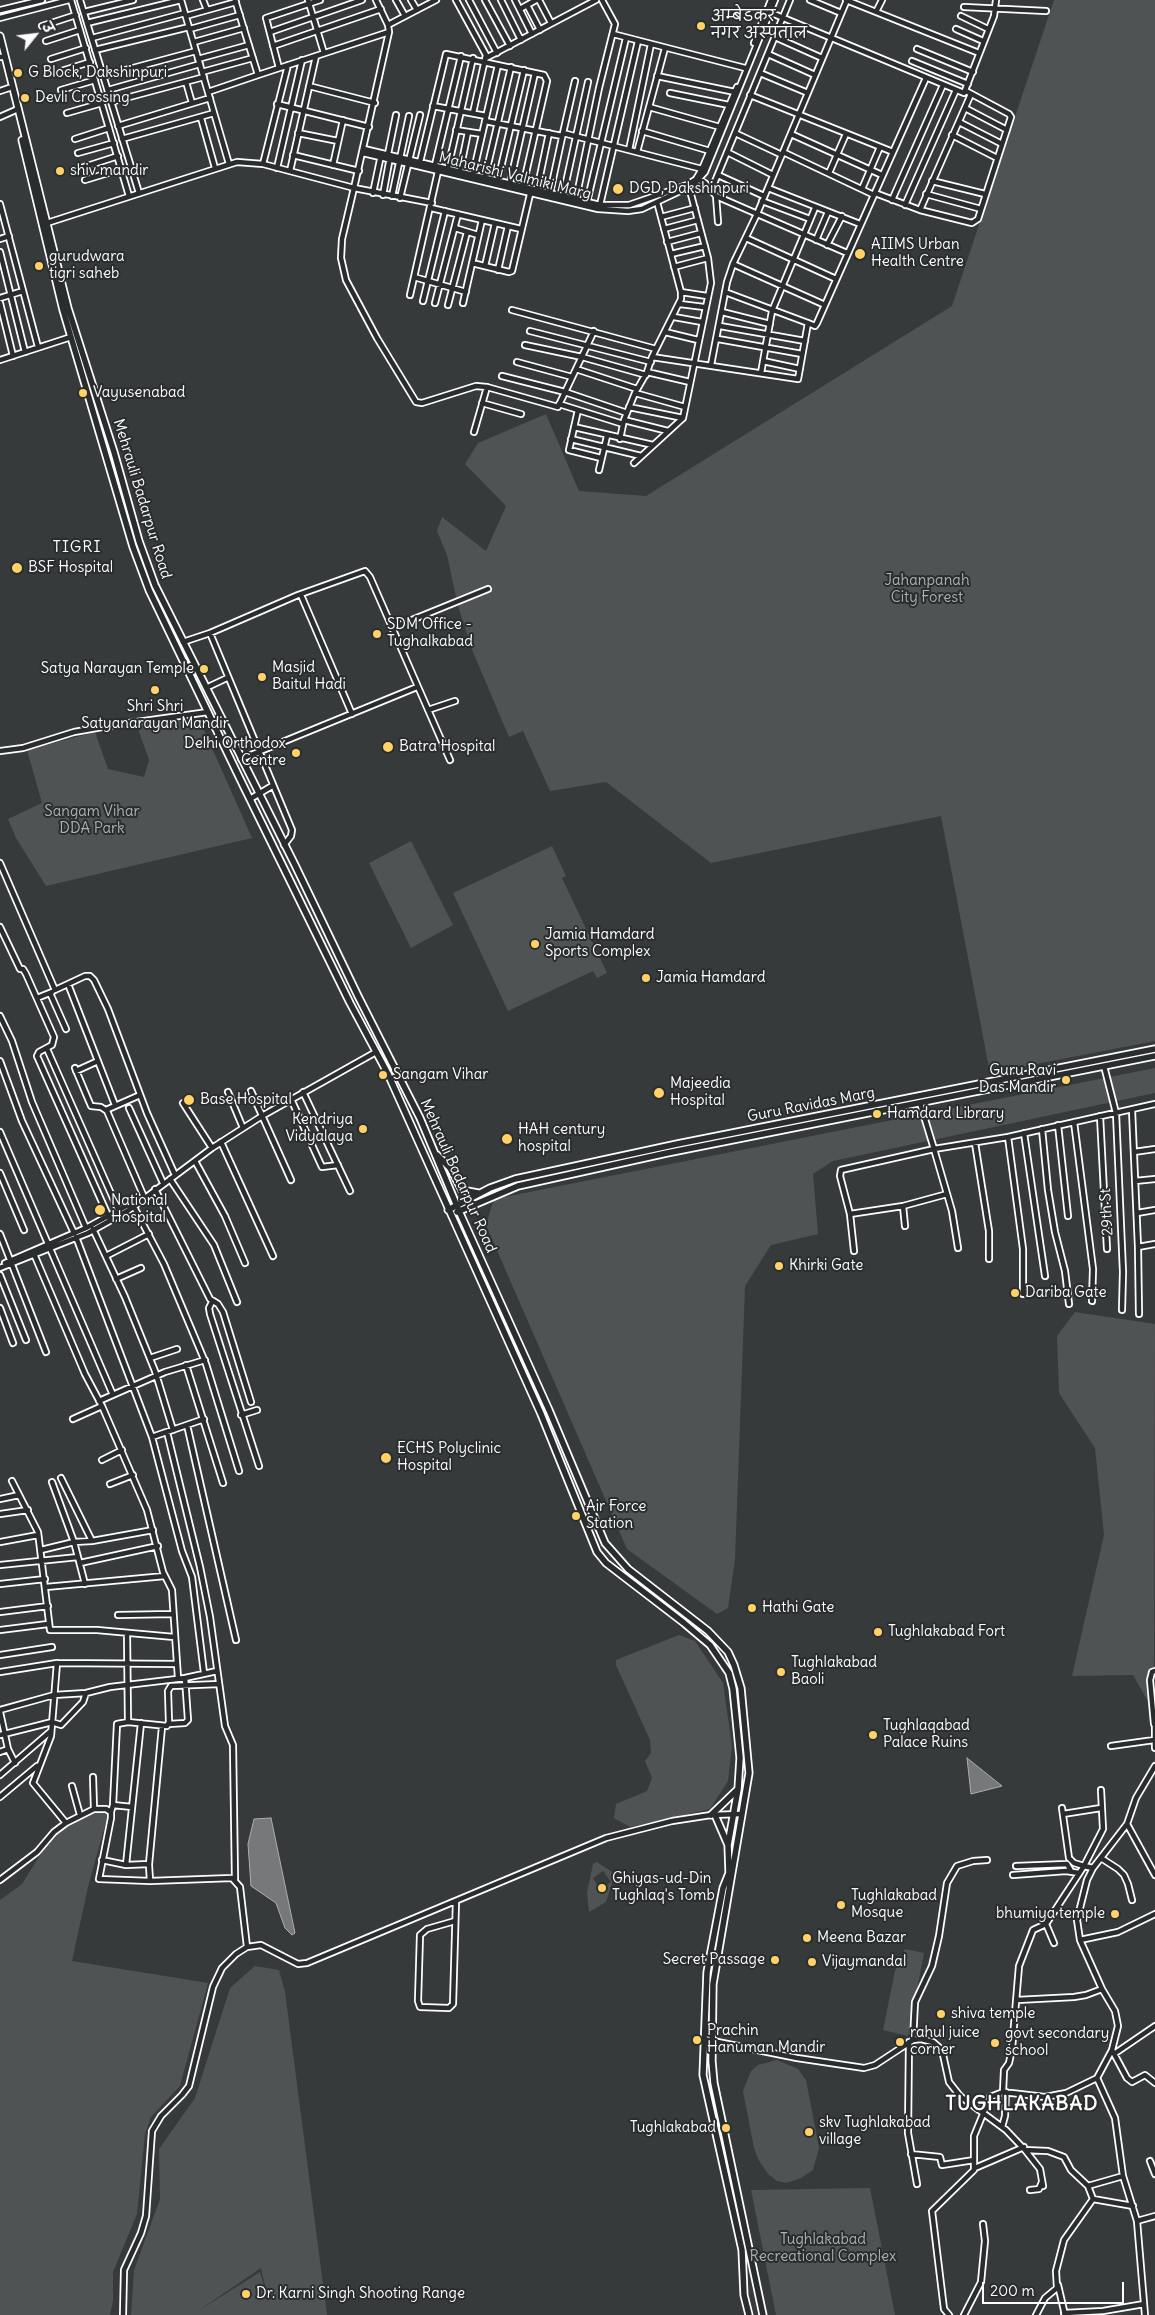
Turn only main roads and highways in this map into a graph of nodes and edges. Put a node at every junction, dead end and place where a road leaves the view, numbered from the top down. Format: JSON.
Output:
{"nodes":[{"id":1,"x":0,"y":36,"type":"edge"},
{"id":2,"x":0,"y":55,"type":"edge"},
{"id":3,"x":16,"y":110,"type":"junction"},
{"id":4,"x":177,"y":629,"type":"junction"},
{"id":5,"x":169,"y":633,"type":"junction"},
{"id":6,"x":361,"y":1003,"type":"junction"},
{"id":7,"x":353,"y":1008,"type":"junction"},
{"id":8,"x":1155,"y":1049,"type":"edge"},
{"id":9,"x":1155,"y":1056,"type":"edge"},
{"id":10,"x":436,"y":1154,"type":"junction"},
{"id":11,"x":480,"y":1193,"type":"junction"},
{"id":12,"x":458,"y":1208,"type":"junction"},
{"id":13,"x":449,"y":1212,"type":"junction"},
{"id":14,"x":690,"y":1616,"type":"junction"},
{"id":15,"x":684,"y":1623,"type":"junction"},
{"id":16,"x":738,"y":1789,"type":"junction"},
{"id":17,"x":728,"y":1845,"type":"junction"},
{"id":18,"x":749,"y":2315,"type":"edge"},
{"id":19,"x":763,"y":2315,"type":"edge"}],
"edges":[{"from":1,"to":3,"type":"main road","name":"Mehrauli Badarpur Road"},
{"from":2,"to":3,"type":"main road","name":"Mehrauli Badarpur Road"},
{"from":3,"to":4,"type":"main road","name":"Mehrauli Badarpur Road"},
{"from":3,"to":5,"type":"main road","name":"Mehrauli Badarpur Road"},
{"from":4,"to":5,"type":"main road"},
{"from":4,"to":6,"type":"main road","name":"Mehrauli Badarpur Road"},
{"from":5,"to":7,"type":"main road","name":"Mehrauli Badarpur Road"},
{"from":6,"to":7,"type":"main road"},
{"from":6,"to":10,"type":"main road","name":"Mehrauli Badarpur Road"},
{"from":7,"to":13,"type":"main road","name":"Mehrauli Badarpur Road"},
{"from":8,"to":11,"type":"main road","name":"Guru Ravidas Marg"},
{"from":9,"to":12,"type":"main road","name":"Guru Ravidas Marg"},
{"from":10,"to":11,"type":"main road"},
{"from":10,"to":12,"type":"main road","name":"Mehrauli Badarpur Road"},
{"from":11,"to":12,"type":"main road","name":"Guru Ravidas Marg"},
{"from":12,"to":13,"type":"main road","name":"Guru Ravidas Marg"},
{"from":12,"to":14,"type":"main road","name":"Mehrauli Badarpur Road"},
{"from":13,"to":15,"type":"main road","name":"Mehrauli Badarpur Road"},
{"from":14,"to":15,"type":"main road"},
{"from":14,"to":19,"type":"main road","name":"Mehrauli Badarpur Road"},
{"from":15,"to":16,"type":"main road","name":"Mehrauli Badarpur Road"},
{"from":16,"to":17,"type":"main road","name":"Mehrauli Badarpur Road"},
{"from":16,"to":17,"type":"main road"},
{"from":17,"to":18,"type":"main road","name":"Mehrauli Badarpur Road"}]}
